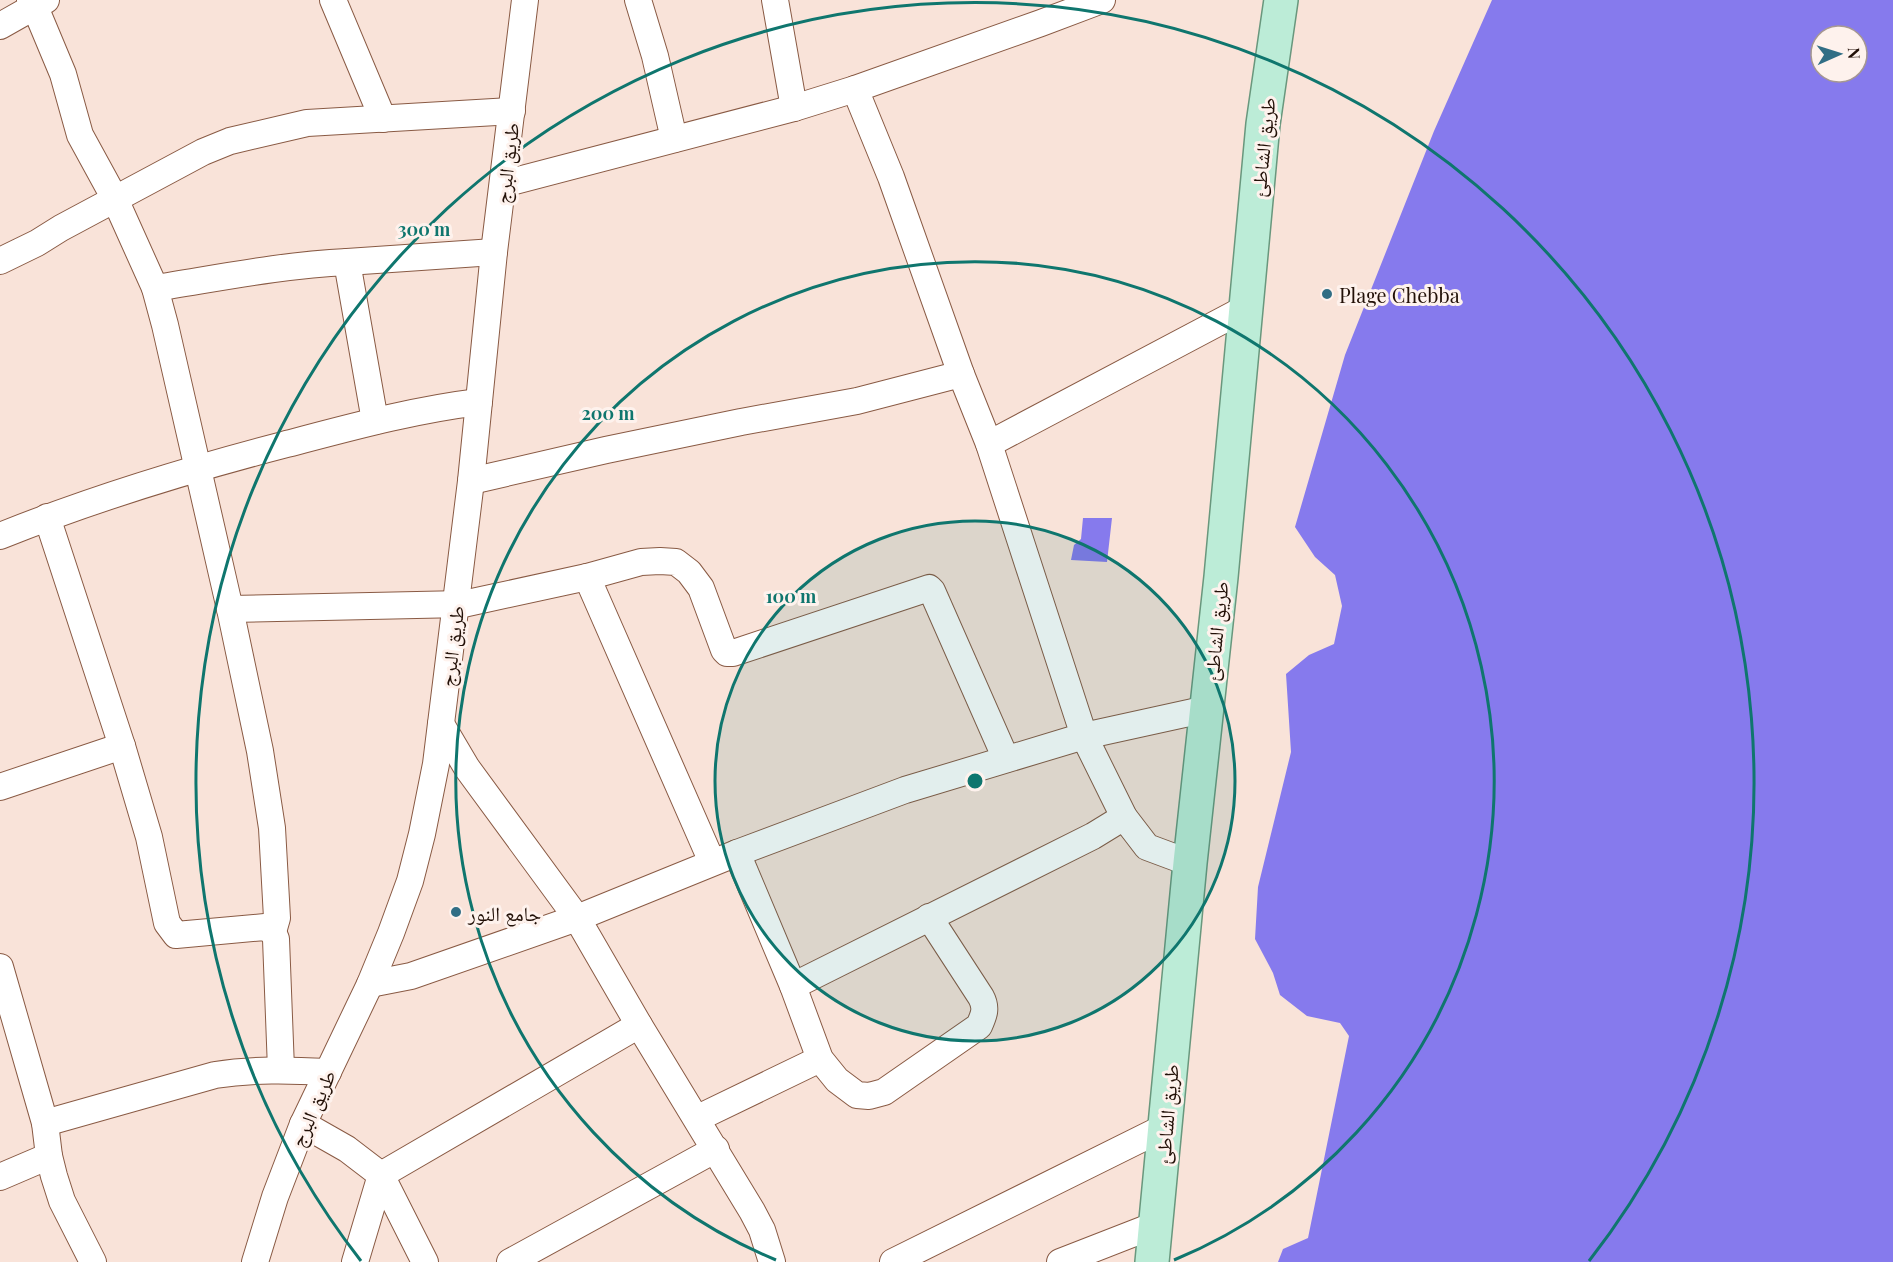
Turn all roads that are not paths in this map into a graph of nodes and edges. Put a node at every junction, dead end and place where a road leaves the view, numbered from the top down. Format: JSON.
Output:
{"nodes":[{"id":1,"x":333,"y":0,"type":"edge"},
{"id":2,"x":525,"y":0,"type":"edge"},
{"id":3,"x":638,"y":0,"type":"edge"},
{"id":4,"x":775,"y":0,"type":"edge"},
{"id":5,"x":1102,"y":0,"type":"edge"},
{"id":6,"x":1281,"y":0,"type":"edge"},
{"id":7,"x":37,"y":2,"type":"edge"},
{"id":8,"x":0,"y":26,"type":"edge"},
{"id":9,"x":855,"y":89,"type":"junction"},
{"id":10,"x":794,"y":108,"type":"junction"},
{"id":11,"x":512,"y":111,"type":"junction"},
{"id":12,"x":384,"y":119,"type":"junction"},
{"id":13,"x":674,"y":139,"type":"junction"},
{"id":14,"x":504,"y":184,"type":"junction"},
{"id":15,"x":115,"y":199,"type":"junction"},
{"id":16,"x":494,"y":252,"type":"junction"},
{"id":17,"x":0,"y":261,"type":"edge"},
{"id":18,"x":347,"y":262,"type":"junction"},
{"id":19,"x":155,"y":288,"type":"junction"},
{"id":20,"x":1246,"y":308,"type":"junction"},
{"id":21,"x":961,"y":374,"type":"junction"},
{"id":22,"x":479,"y":402,"type":"junction"},
{"id":23,"x":375,"y":421,"type":"junction"},
{"id":24,"x":989,"y":444,"type":"junction"},
{"id":25,"x":198,"y":468,"type":"junction"},
{"id":26,"x":471,"y":481,"type":"junction"},
{"id":27,"x":47,"y":517,"type":"junction"},
{"id":28,"x":0,"y":536,"type":"edge"},
{"id":29,"x":587,"y":577,"type":"junction"},
{"id":30,"x":456,"y":604,"type":"junction"},
{"id":31,"x":230,"y":609,"type":"junction"},
{"id":32,"x":1207,"y":709,"type":"junction"},
{"id":33,"x":441,"y":724,"type":"junction"},
{"id":34,"x":1084,"y":736,"type":"junction"},
{"id":35,"x":122,"y":746,"type":"junction"},
{"id":36,"x":1006,"y":759,"type":"junction"},
{"id":37,"x":0,"y":787,"type":"edge"},
{"id":38,"x":1125,"y":817,"type":"junction"},
{"id":39,"x":737,"y":853,"type":"junction"},
{"id":40,"x":712,"y":862,"type":"junction"},
{"id":41,"x":1190,"y":863,"type":"junction"},
{"id":42,"x":929,"y":917,"type":"junction"},
{"id":43,"x":577,"y":918,"type":"junction"},
{"id":44,"x":273,"y":932,"type":"junction"},
{"id":45,"x":0,"y":967,"type":"edge"},
{"id":46,"x":370,"y":984,"type":"junction"},
{"id":47,"x":793,"y":986,"type":"junction"},
{"id":48,"x":639,"y":1025,"type":"junction"},
{"id":49,"x":820,"y":1059,"type":"junction"},
{"id":50,"x":281,"y":1069,"type":"junction"},
{"id":51,"x":328,"y":1072,"type":"junction"},
{"id":52,"x":698,"y":1118,"type":"junction"},
{"id":53,"x":45,"y":1123,"type":"junction"},
{"id":54,"x":303,"y":1124,"type":"junction"},
{"id":55,"x":1165,"y":1127,"type":"junction"},
{"id":56,"x":716,"y":1149,"type":"junction"},
{"id":57,"x":49,"y":1156,"type":"junction"},
{"id":58,"x":381,"y":1175,"type":"junction"},
{"id":59,"x":0,"y":1177,"type":"edge"},
{"id":60,"x":1155,"y":1225,"type":"junction"},
{"id":61,"x":93,"y":1262,"type":"edge"},
{"id":62,"x":255,"y":1262,"type":"edge"},
{"id":63,"x":355,"y":1262,"type":"edge"},
{"id":64,"x":425,"y":1262,"type":"edge"},
{"id":65,"x":510,"y":1262,"type":"edge"},
{"id":66,"x":772,"y":1262,"type":"edge"},
{"id":67,"x":892,"y":1262,"type":"edge"},
{"id":68,"x":1060,"y":1262,"type":"edge"},
{"id":69,"x":1152,"y":1262,"type":"edge"}],
"edges":[{"from":1,"to":12,"type":"street"},
{"from":2,"to":11,"type":"street","name":"طريق البرج"},
{"from":3,"to":13,"type":"street"},
{"from":4,"to":10,"type":"street"},
{"from":5,"to":9,"type":"street"},
{"from":6,"to":20,"type":"main road","name":"طريق الشاطئ"},
{"from":7,"to":8,"type":"street"},
{"from":7,"to":15,"type":"street"},
{"from":9,"to":10,"type":"street"},
{"from":9,"to":21,"type":"street"},
{"from":10,"to":13,"type":"street"},
{"from":11,"to":12,"type":"street"},
{"from":11,"to":14,"type":"street","name":"طريق البرج"},
{"from":12,"to":15,"type":"street"},
{"from":13,"to":14,"type":"street"},
{"from":14,"to":16,"type":"street","name":"طريق البرج"},
{"from":15,"to":17,"type":"street"},
{"from":15,"to":19,"type":"street"},
{"from":16,"to":18,"type":"street"},
{"from":16,"to":22,"type":"street","name":"طريق البرج"},
{"from":18,"to":19,"type":"street"},
{"from":18,"to":23,"type":"street"},
{"from":19,"to":25,"type":"street"},
{"from":20,"to":24,"type":"street"},
{"from":20,"to":32,"type":"main road","name":"طريق الشاطئ"},
{"from":21,"to":24,"type":"street"},
{"from":21,"to":26,"type":"street"},
{"from":22,"to":23,"type":"street"},
{"from":22,"to":26,"type":"street","name":"طريق البرج"},
{"from":23,"to":25,"type":"street"},
{"from":24,"to":34,"type":"street"},
{"from":25,"to":27,"type":"street"},
{"from":25,"to":31,"type":"street"},
{"from":26,"to":30,"type":"street","name":"طريق البرج"},
{"from":27,"to":28,"type":"street"},
{"from":27,"to":35,"type":"street"},
{"from":29,"to":30,"type":"street"},
{"from":29,"to":36,"type":"street"},
{"from":29,"to":40,"type":"street"},
{"from":30,"to":31,"type":"street"},
{"from":30,"to":33,"type":"street","name":"طريق البرج"},
{"from":31,"to":44,"type":"street"},
{"from":32,"to":34,"type":"street"},
{"from":32,"to":41,"type":"main road","name":"طريق الشاطئ"},
{"from":33,"to":43,"type":"street"},
{"from":33,"to":46,"type":"street","name":"طريق البرج"},
{"from":34,"to":36,"type":"street"},
{"from":34,"to":38,"type":"street"},
{"from":35,"to":37,"type":"street"},
{"from":35,"to":44,"type":"street"},
{"from":36,"to":39,"type":"street"},
{"from":38,"to":41,"type":"street"},
{"from":38,"to":42,"type":"street"},
{"from":39,"to":40,"type":"street"},
{"from":39,"to":47,"type":"street"},
{"from":40,"to":43,"type":"street"},
{"from":41,"to":55,"type":"main road","name":"طريق الشاطئ"},
{"from":42,"to":47,"type":"street"},
{"from":42,"to":49,"type":"street"},
{"from":43,"to":46,"type":"street"},
{"from":43,"to":48,"type":"street"},
{"from":44,"to":50,"type":"street"},
{"from":45,"to":53,"type":"street"},
{"from":46,"to":51,"type":"street","name":"طريق البرج"},
{"from":47,"to":49,"type":"street"},
{"from":48,"to":52,"type":"street"},
{"from":48,"to":58,"type":"street"},
{"from":49,"to":52,"type":"street"},
{"from":50,"to":51,"type":"street"},
{"from":50,"to":53,"type":"street"},
{"from":51,"to":54,"type":"street","name":"طريق البرج"},
{"from":52,"to":56,"type":"street"},
{"from":53,"to":57,"type":"street"},
{"from":54,"to":58,"type":"street"},
{"from":54,"to":62,"type":"street","name":"طريق البرج"},
{"from":55,"to":60,"type":"main road","name":"طريق الشاطئ"},
{"from":55,"to":67,"type":"street"},
{"from":56,"to":65,"type":"street"},
{"from":56,"to":66,"type":"street"},
{"from":57,"to":59,"type":"street"},
{"from":57,"to":61,"type":"street"},
{"from":58,"to":63,"type":"street"},
{"from":58,"to":64,"type":"street"},
{"from":60,"to":68,"type":"street"},
{"from":60,"to":69,"type":"main road","name":"طريق الشاطئ"}]}
